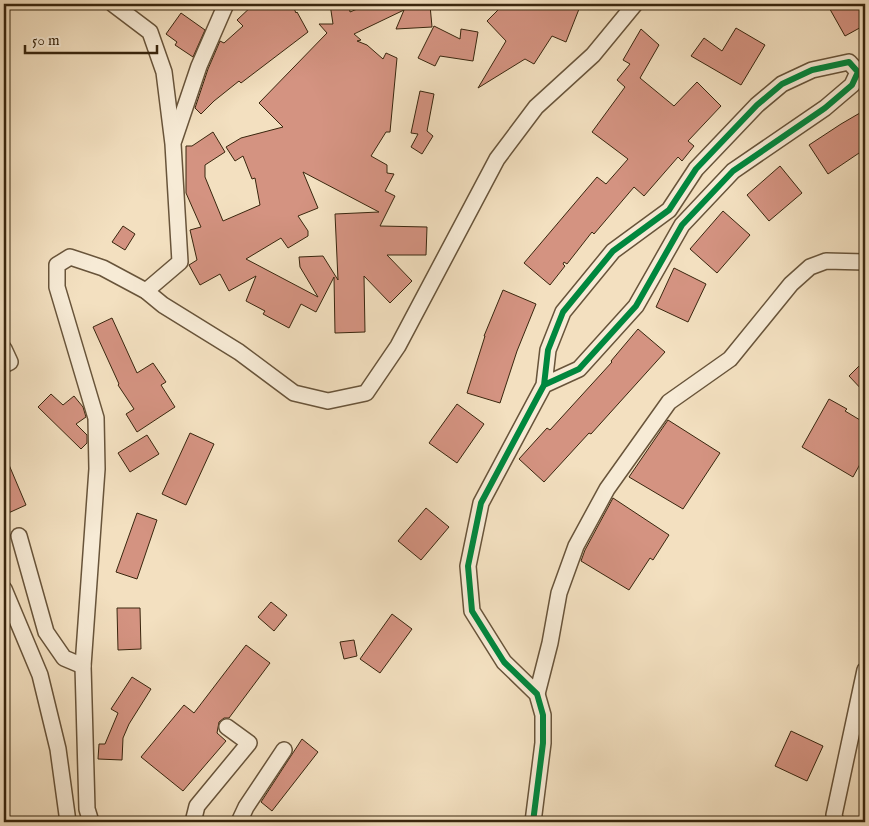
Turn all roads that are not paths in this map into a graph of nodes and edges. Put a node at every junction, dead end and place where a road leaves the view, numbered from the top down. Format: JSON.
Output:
{"nodes":[{"id":1,"x":113,"y":4,"type":"edge"},
{"id":2,"x":226,"y":4,"type":"edge"},
{"id":3,"x":635,"y":4,"type":"edge"},
{"id":4,"x":173,"y":144,"type":"junction"},
{"id":5,"x":669,"y":210,"type":"junction"},
{"id":6,"x":682,"y":225,"type":"junction"},
{"id":7,"x":865,"y":262,"type":"edge"},
{"id":8,"x":146,"y":291,"type":"junction"},
{"id":9,"x":4,"y":349,"type":"edge"},
{"id":10,"x":4,"y":365,"type":"edge"},
{"id":11,"x":544,"y":386,"type":"junction"},
{"id":12,"x":19,"y":536,"type":"dead end"},
{"id":13,"x":4,"y":589,"type":"edge"},
{"id":14,"x":83,"y":666,"type":"junction"},
{"id":15,"x":865,"y":670,"type":"edge"},
{"id":16,"x":537,"y":694,"type":"junction"},
{"id":17,"x":227,"y":727,"type":"dead end"},
{"id":18,"x":284,"y":750,"type":"dead end"},
{"id":19,"x":68,"y":822,"type":"edge"},
{"id":20,"x":90,"y":822,"type":"edge"},
{"id":21,"x":193,"y":822,"type":"edge"},
{"id":22,"x":239,"y":822,"type":"edge"},
{"id":23,"x":533,"y":822,"type":"edge"},
{"id":24,"x":836,"y":822,"type":"edge"}],
"edges":[{"from":1,"to":4,"type":"street"},
{"from":2,"to":4,"type":"street"},
{"from":3,"to":8,"type":"street"},
{"from":4,"to":8,"type":"street"},
{"from":5,"to":6,"type":"street"},
{"from":5,"to":6,"type":"street"},
{"from":5,"to":11,"type":"street"},
{"from":6,"to":11,"type":"street"},
{"from":7,"to":16,"type":"street"},
{"from":8,"to":14,"type":"street"},
{"from":9,"to":10,"type":"street"},
{"from":11,"to":16,"type":"street"},
{"from":12,"to":14,"type":"street"},
{"from":13,"to":19,"type":"street"},
{"from":14,"to":20,"type":"street"},
{"from":15,"to":24,"type":"street"},
{"from":16,"to":23,"type":"street"},
{"from":17,"to":21,"type":"street"},
{"from":18,"to":22,"type":"street"}]}
